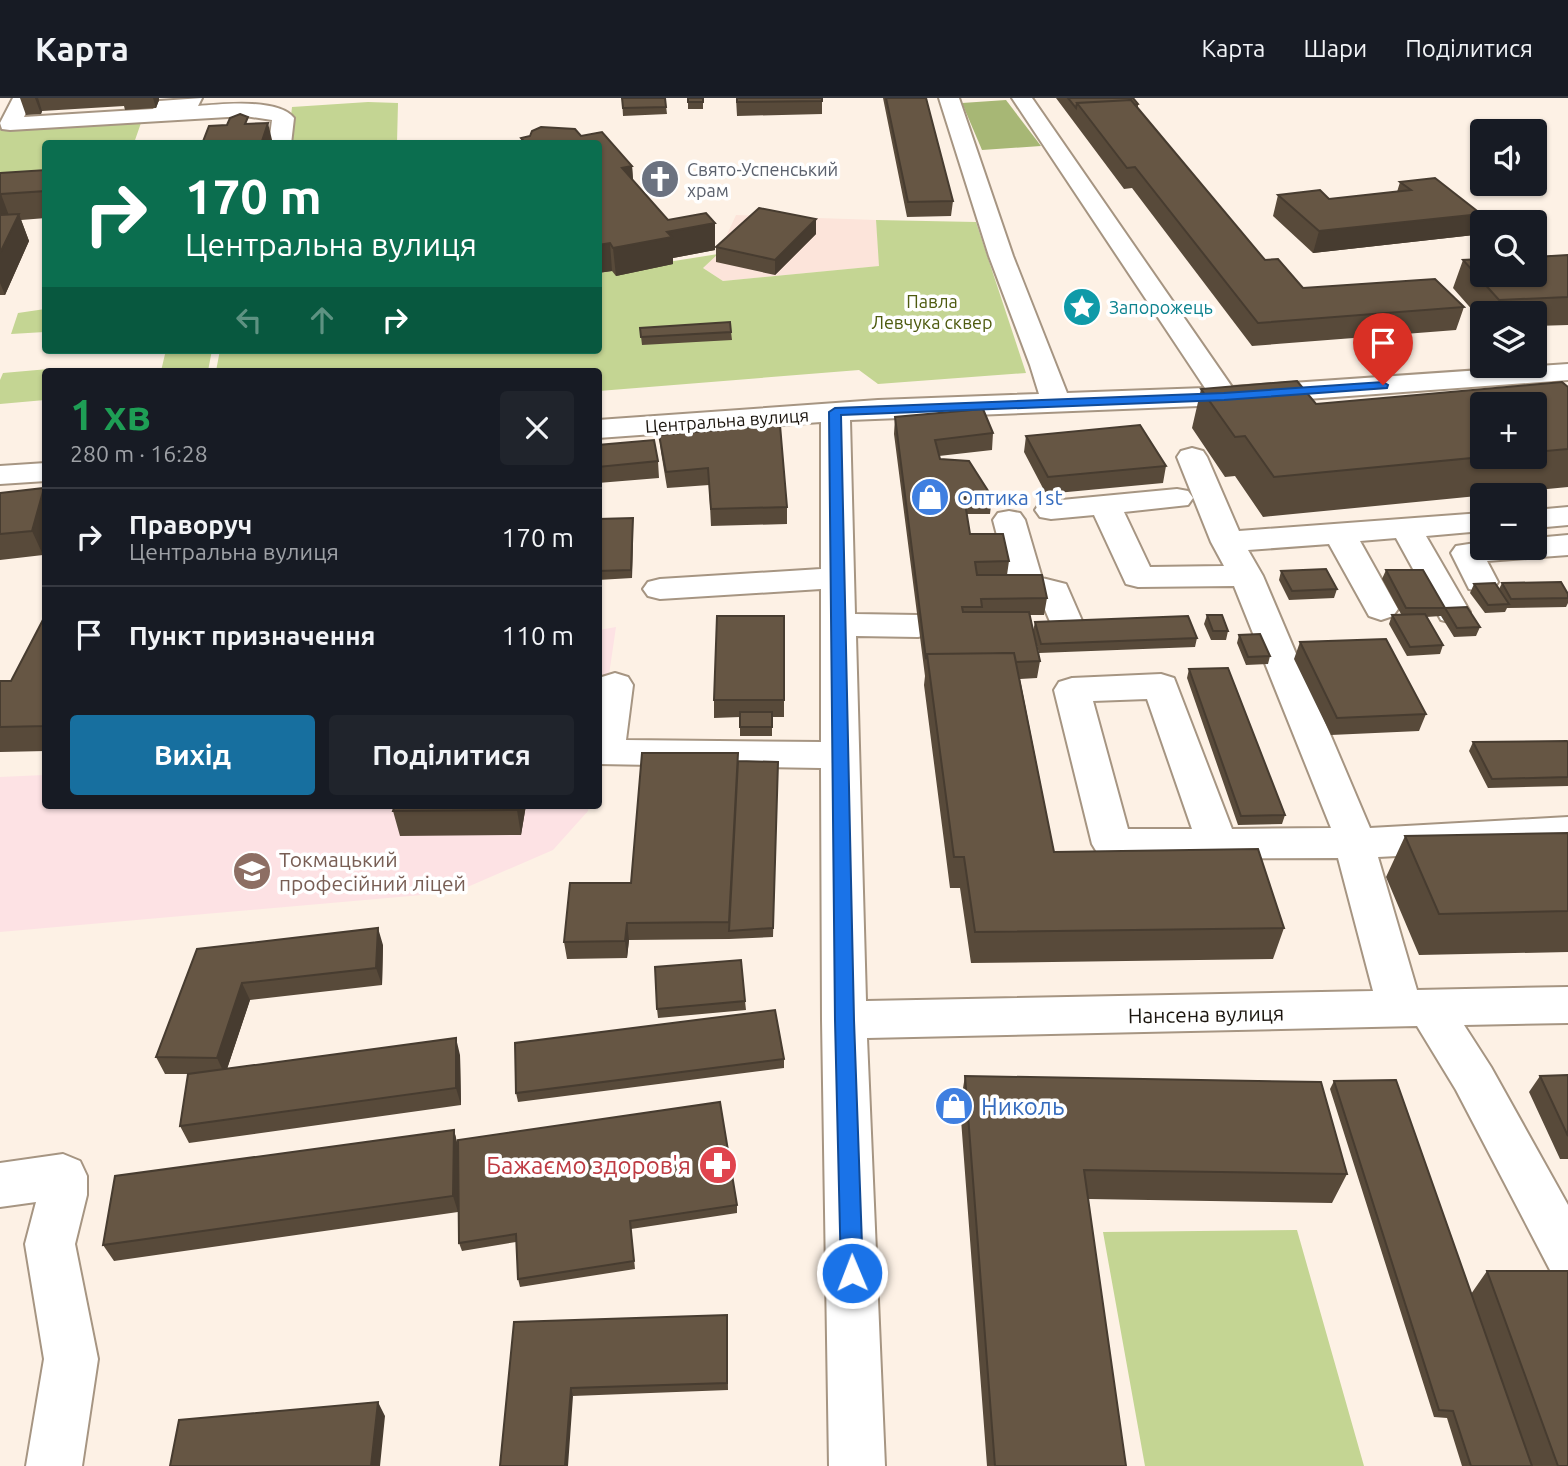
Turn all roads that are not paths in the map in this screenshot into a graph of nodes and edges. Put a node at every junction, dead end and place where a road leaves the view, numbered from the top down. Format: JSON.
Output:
{"nodes":[{"id":1,"x":23,"y":98,"type":"edge"},
{"id":2,"x":192,"y":98,"type":"edge"},
{"id":3,"x":948,"y":98,"type":"edge"},
{"id":4,"x":1022,"y":98,"type":"edge"},
{"id":5,"x":161,"y":115,"type":"junction"},
{"id":6,"x":280,"y":140,"type":"edge"},
{"id":7,"x":1568,"y":372,"type":"edge"},
{"id":8,"x":1224,"y":396,"type":"junction"},
{"id":9,"x":1055,"y":402,"type":"junction"},
{"id":10,"x":835,"y":412,"type":"junction"},
{"id":11,"x":602,"y":429,"type":"edge"},
{"id":12,"x":1192,"y":457,"type":"dead end"},
{"id":13,"x":42,"y":472,"type":"edge"},
{"id":14,"x":0,"y":475,"type":"edge"},
{"id":15,"x":1177,"y":498,"type":"dead end"},
{"id":16,"x":1105,"y":505,"type":"junction"},
{"id":17,"x":1051,"y":510,"type":"dead end"},
{"id":18,"x":1568,"y":516,"type":"edge"},
{"id":19,"x":1547,"y":518,"type":"edge"},
{"id":20,"x":1009,"y":520,"type":"dead end"},
{"id":21,"x":1470,"y":524,"type":"edge"},
{"id":22,"x":1405,"y":528,"type":"junction"},
{"id":23,"x":1340,"y":534,"type":"junction"},
{"id":24,"x":1227,"y":542,"type":"junction"},
{"id":25,"x":1568,"y":545,"type":"edge"},
{"id":26,"x":1246,"y":576,"type":"junction"},
{"id":27,"x":838,"y":578,"type":"junction"},
{"id":28,"x":1481,"y":582,"type":"edge"},
{"id":29,"x":660,"y":589,"type":"dead end"},
{"id":30,"x":1381,"y":609,"type":"dead end"},
{"id":31,"x":1453,"y":612,"type":"edge"},
{"id":32,"x":1100,"y":622,"type":"edge"},
{"id":33,"x":1066,"y":623,"type":"junction"},
{"id":34,"x":1027,"y":624,"type":"edge"},
{"id":35,"x":838,"y":625,"type":"junction"},
{"id":36,"x":918,"y":626,"type":"edge"},
{"id":37,"x":615,"y":685,"type":"dead end"},
{"id":38,"x":841,"y":755,"type":"junction"},
{"id":39,"x":1568,"y":832,"type":"edge"},
{"id":40,"x":1357,"y":843,"type":"junction"},
{"id":41,"x":1218,"y":845,"type":"junction"},
{"id":42,"x":1568,"y":1005,"type":"edge"},
{"id":43,"x":1415,"y":1010,"type":"junction"},
{"id":44,"x":844,"y":1020,"type":"junction"},
{"id":45,"x":0,"y":1185,"type":"edge"},
{"id":46,"x":1568,"y":1253,"type":"edge"},
{"id":47,"x":54,"y":1466,"type":"edge"},
{"id":48,"x":857,"y":1466,"type":"edge"}],
"edges":[{"from":1,"to":5,"type":"street"},
{"from":2,"to":5,"type":"street"},
{"from":3,"to":9,"type":"street"},
{"from":4,"to":8,"type":"street"},
{"from":5,"to":6,"type":"street"},
{"from":7,"to":8,"type":"street","name":"Центральна вулиця"},
{"from":8,"to":9,"type":"street","name":"Центральна вулиця"},
{"from":9,"to":10,"type":"street","name":"Центральна вулиця"},
{"from":10,"to":11,"type":"street","name":"Центральна вулиця"},
{"from":10,"to":27,"type":"street"},
{"from":12,"to":24,"type":"street"},
{"from":13,"to":14,"type":"street"},
{"from":15,"to":16,"type":"street"},
{"from":16,"to":17,"type":"street"},
{"from":16,"to":26,"type":"street"},
{"from":18,"to":19,"type":"street"},
{"from":20,"to":33,"type":"street"},
{"from":21,"to":22,"type":"street"},
{"from":22,"to":23,"type":"street"},
{"from":22,"to":31,"type":"street"},
{"from":23,"to":24,"type":"street"},
{"from":23,"to":30,"type":"street"},
{"from":24,"to":26,"type":"street"},
{"from":25,"to":28,"type":"street"},
{"from":26,"to":40,"type":"street"},
{"from":27,"to":29,"type":"street"},
{"from":27,"to":35,"type":"street"},
{"from":32,"to":33,"type":"street"},
{"from":33,"to":34,"type":"street"},
{"from":35,"to":36,"type":"street"},
{"from":35,"to":38,"type":"street"},
{"from":37,"to":38,"type":"street"},
{"from":38,"to":44,"type":"street"},
{"from":39,"to":40,"type":"street"},
{"from":40,"to":41,"type":"street"},
{"from":40,"to":43,"type":"street"},
{"from":41,"to":41,"type":"street"},
{"from":42,"to":43,"type":"street","name":"Нансена вулиця"},
{"from":43,"to":44,"type":"street","name":"Нансена вулиця"},
{"from":43,"to":46,"type":"street"},
{"from":44,"to":48,"type":"street"},
{"from":45,"to":47,"type":"street"}]}
